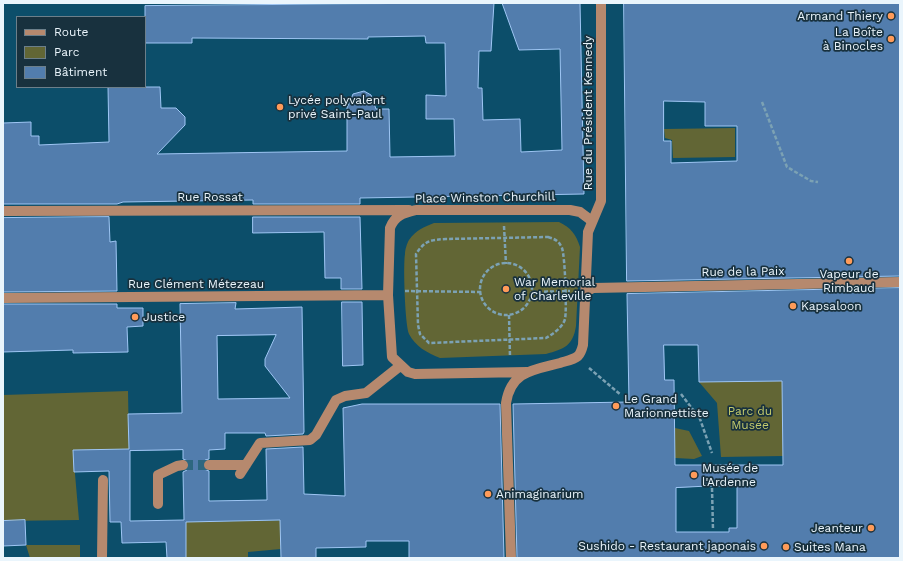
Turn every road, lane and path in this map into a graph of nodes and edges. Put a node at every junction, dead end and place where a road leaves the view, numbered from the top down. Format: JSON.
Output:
{"nodes":[{"id":1,"x":601,"y":3,"type":"edge"},
{"id":2,"x":762,"y":102,"type":"dead end"},
{"id":3,"x":818,"y":182,"type":"dead end"},
{"id":4,"x":416,"y":210,"type":"junction"},
{"id":5,"x":503,"y":210,"type":"junction"},
{"id":6,"x":3,"y":211,"type":"edge"},
{"id":7,"x":592,"y":221,"type":"junction"},
{"id":8,"x":505,"y":237,"type":"junction"},
{"id":9,"x":506,"y":264,"type":"junction"},
{"id":10,"x":900,"y":282,"type":"edge"},
{"id":11,"x":564,"y":291,"type":"junction"},
{"id":12,"x":587,"y":291,"type":"junction"},
{"id":13,"x":417,"y":292,"type":"junction"},
{"id":14,"x":481,"y":292,"type":"junction"},
{"id":15,"x":532,"y":292,"type":"junction"},
{"id":16,"x":388,"y":293,"type":"junction"},
{"id":17,"x":3,"y":298,"type":"edge"},
{"id":18,"x":509,"y":315,"type":"junction"},
{"id":19,"x":509,"y":340,"type":"junction"},
{"id":20,"x":578,"y":356,"type":"junction"},
{"id":21,"x":400,"y":366,"type":"junction"},
{"id":22,"x":510,"y":372,"type":"junction"},
{"id":23,"x":527,"y":372,"type":"junction"},
{"id":24,"x":621,"y":394,"type":"dead end"},
{"id":25,"x":681,"y":394,"type":"dead end"},
{"id":26,"x":712,"y":453,"type":"dead end"},
{"id":27,"x":246,"y":464,"type":"junction"},
{"id":28,"x":183,"y":465,"type":"tunnel mouth"},
{"id":29,"x":209,"y":465,"type":"tunnel mouth"},
{"id":30,"x":240,"y":474,"type":"dead end"},
{"id":31,"x":103,"y":480,"type":"dead end"},
{"id":32,"x":712,"y":488,"type":"dead end"},
{"id":33,"x":158,"y":504,"type":"dead end"},
{"id":34,"x":713,"y":530,"type":"dead end"},
{"id":35,"x":102,"y":558,"type":"edge"},
{"id":36,"x":511,"y":558,"type":"edge"}],
"edges":[{"from":1,"to":7,"type":"street","name":"Rue du Président Kennedy"},
{"from":2,"to":3,"type":"path"},
{"from":4,"to":5,"type":"street","name":"Place Winston Churchill"},
{"from":4,"to":6,"type":"street","name":"Rue Rossat"},
{"from":4,"to":16,"type":"street","name":"Place Winston Churchill"},
{"from":5,"to":7,"type":"street","name":"Place Winston Churchill"},
{"from":5,"to":8,"type":"path"},
{"from":7,"to":12,"type":"street"},
{"from":8,"to":9,"type":"path"},
{"from":8,"to":11,"type":"path"},
{"from":8,"to":13,"type":"path"},
{"from":9,"to":14,"type":"path"},
{"from":9,"to":15,"type":"path"},
{"from":10,"to":12,"type":"street","name":"Rue de la Paix"},
{"from":11,"to":12,"type":"path"},
{"from":11,"to":15,"type":"path"},
{"from":11,"to":19,"type":"path"},
{"from":12,"to":20,"type":"street"},
{"from":13,"to":14,"type":"path"},
{"from":13,"to":16,"type":"path"},
{"from":13,"to":19,"type":"path"},
{"from":14,"to":18,"type":"path"},
{"from":15,"to":18,"type":"path"},
{"from":16,"to":17,"type":"street","name":"Rue Clément Métezeau"},
{"from":16,"to":21,"type":"street","name":"Place Winston Churchill"},
{"from":18,"to":19,"type":"path"},
{"from":19,"to":22,"type":"path"},
{"from":20,"to":23,"type":"street"},
{"from":20,"to":24,"type":"path"},
{"from":21,"to":22,"type":"street"},
{"from":21,"to":27,"type":"street"},
{"from":22,"to":23,"type":"street"},
{"from":23,"to":36,"type":"street"},
{"from":25,"to":26,"type":"path"},
{"from":27,"to":29,"type":"street"},
{"from":27,"to":30,"type":"street"},
{"from":28,"to":33,"type":"street"},
{"from":31,"to":35,"type":"street"},
{"from":32,"to":34,"type":"path"}]}
